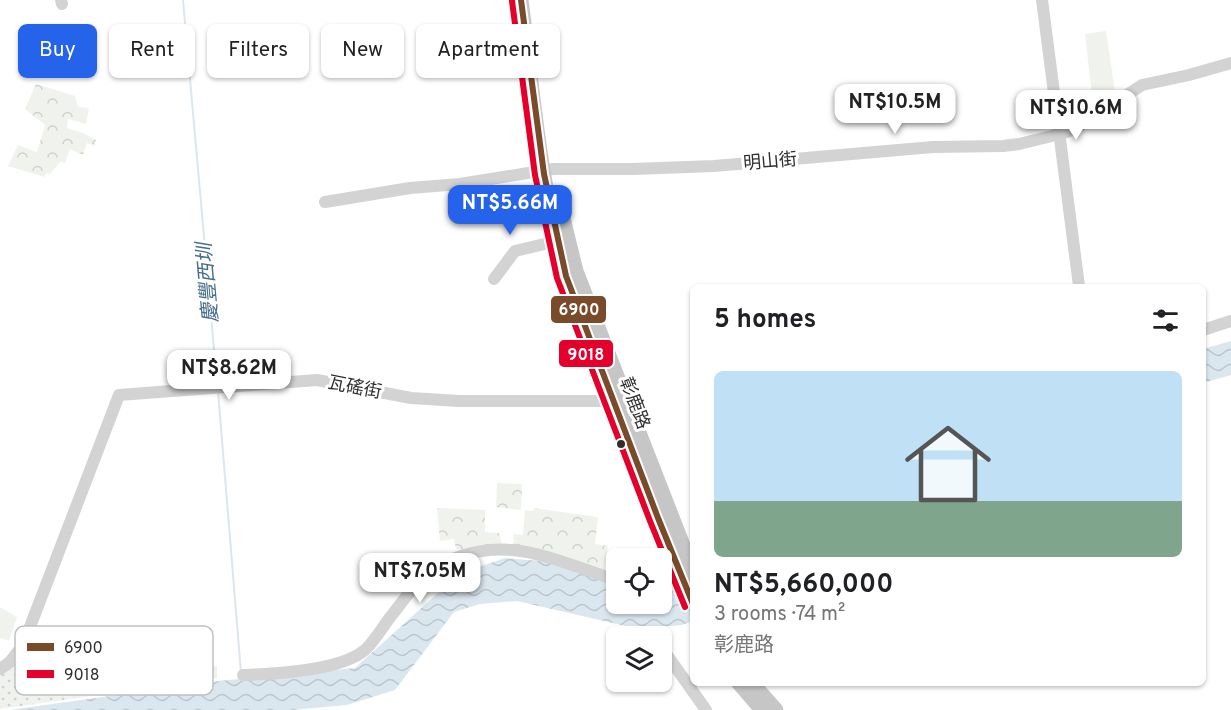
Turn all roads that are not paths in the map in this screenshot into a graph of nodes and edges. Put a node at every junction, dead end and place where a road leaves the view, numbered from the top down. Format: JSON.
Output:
{"nodes":[{"id":1,"x":521,"y":0,"type":"edge"},
{"id":2,"x":529,"y":0,"type":"edge"},
{"id":3,"x":1042,"y":0,"type":"edge"},
{"id":4,"x":1231,"y":63,"type":"edge"},
{"id":5,"x":1060,"y":134,"type":"junction"},
{"id":6,"x":548,"y":170,"type":"junction"},
{"id":7,"x":325,"y":202,"type":"dead end"},
{"id":8,"x":557,"y":241,"type":"junction"},
{"id":9,"x":571,"y":274,"type":"junction"},
{"id":10,"x":494,"y":279,"type":"dead end"},
{"id":11,"x":1080,"y":284,"type":"edge"},
{"id":12,"x":1231,"y":321,"type":"edge"},
{"id":13,"x":1206,"y":329,"type":"edge"},
{"id":14,"x":614,"y":400,"type":"junction"},
{"id":15,"x":633,"y":419,"type":"junction"},
{"id":16,"x":689,"y":572,"type":"edge"},
{"id":17,"x":606,"y":577,"type":"edge"},
{"id":18,"x":672,"y":577,"type":"edge"},
{"id":19,"x":30,"y":626,"type":"edge"},
{"id":20,"x":15,"y":655,"type":"edge"},
{"id":21,"x":672,"y":662,"type":"edge"},
{"id":22,"x":0,"y":669,"type":"edge"},
{"id":23,"x":243,"y":675,"type":"dead end"},
{"id":24,"x":741,"y":686,"type":"edge"},
{"id":25,"x":755,"y":686,"type":"edge"},
{"id":26,"x":706,"y":710,"type":"edge"},
{"id":27,"x":762,"y":710,"type":"edge"},
{"id":28,"x":776,"y":710,"type":"edge"}],
"edges":[{"from":1,"to":6,"type":"main road","name":"彰鹿路"},
{"from":2,"to":6,"type":"main road","name":"彰鹿路"},
{"from":3,"to":5,"type":"street"},
{"from":4,"to":5,"type":"street","name":"明山街"},
{"from":5,"to":6,"type":"street","name":"明山街"},
{"from":5,"to":11,"type":"street"},
{"from":6,"to":7,"type":"street","name":"明山街"},
{"from":6,"to":8,"type":"main road","name":"彰鹿路"},
{"from":6,"to":9,"type":"main road","name":"彰鹿路"},
{"from":8,"to":9,"type":"main road","name":"彰鹿路"},
{"from":8,"to":10,"type":"street"},
{"from":9,"to":14,"type":"main road","name":"彰鹿路"},
{"from":9,"to":15,"type":"main road","name":"彰鹿路"},
{"from":12,"to":13,"type":"street"},
{"from":14,"to":15,"type":"street"},
{"from":14,"to":16,"type":"main road","name":"彰鹿路"},
{"from":14,"to":19,"type":"street","name":"瓦磘街"},
{"from":15,"to":16,"type":"main road","name":"彰鹿路"},
{"from":16,"to":18,"type":"street"},
{"from":17,"to":23,"type":"street"},
{"from":20,"to":22,"type":"street","name":"瓦磘街"},
{"from":21,"to":26,"type":"street"},
{"from":24,"to":27,"type":"main road"},
{"from":25,"to":28,"type":"main road"}]}
